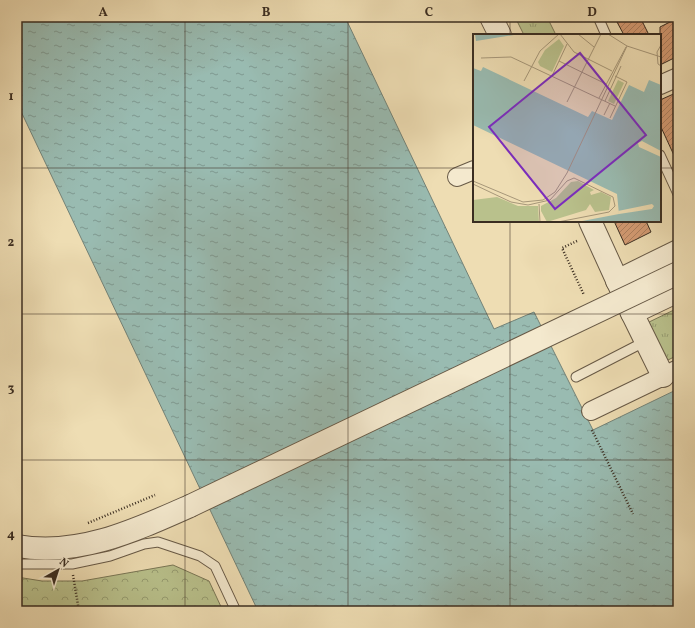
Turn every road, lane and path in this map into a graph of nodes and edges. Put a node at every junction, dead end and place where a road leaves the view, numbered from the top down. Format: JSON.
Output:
{"nodes":[{"id":1,"x":491,"y":17,"type":"edge"},
{"id":2,"x":598,"y":17,"type":"edge"},
{"id":3,"x":500,"y":34,"type":"edge"},
{"id":4,"x":606,"y":34,"type":"edge"},
{"id":5,"x":678,"y":77,"type":"edge"},
{"id":6,"x":661,"y":85,"type":"edge"},
{"id":7,"x":661,"y":157,"type":"edge"},
{"id":8,"x":473,"y":170,"type":"edge"},
{"id":9,"x":457,"y":177,"type":"dead end"},
{"id":10,"x":678,"y":194,"type":"edge"},
{"id":11,"x":590,"y":222,"type":"edge"},
{"id":12,"x":577,"y":241,"type":"dead end"},
{"id":13,"x":678,"y":251,"type":"edge"},
{"id":14,"x":678,"y":273,"type":"edge"},
{"id":15,"x":617,"y":281,"type":"junction"},
{"id":16,"x":678,"y":291,"type":"edge"},
{"id":17,"x":584,"y":295,"type":"dead end"},
{"id":18,"x":632,"y":314,"type":"junction"},
{"id":19,"x":646,"y":341,"type":"junction"},
{"id":20,"x":670,"y":372,"type":"edge"},
{"id":21,"x":576,"y":377,"type":"dead end"},
{"id":22,"x":591,"y":411,"type":"dead end"},
{"id":23,"x":592,"y":430,"type":"dead end"},
{"id":24,"x":155,"y":495,"type":"dead end"},
{"id":25,"x":633,"y":514,"type":"dead end"},
{"id":26,"x":88,"y":523,"type":"dead end"},
{"id":27,"x":17,"y":546,"type":"edge"},
{"id":28,"x":17,"y":564,"type":"edge"},
{"id":29,"x":72,"y":564,"type":"junction"},
{"id":30,"x":79,"y":611,"type":"edge"},
{"id":31,"x":236,"y":611,"type":"edge"}],
"edges":[{"from":1,"to":3,"type":"street"},
{"from":2,"to":4,"type":"lane"},
{"from":5,"to":6,"type":"street"},
{"from":7,"to":10,"type":"lane"},
{"from":8,"to":9,"type":"street"},
{"from":11,"to":15,"type":"street"},
{"from":12,"to":17,"type":"path"},
{"from":13,"to":15,"type":"street"},
{"from":14,"to":27,"type":"street","bridge":true},
{"from":15,"to":18,"type":"street"},
{"from":16,"to":18,"type":"street"},
{"from":18,"to":19,"type":"street"},
{"from":19,"to":20,"type":"street"},
{"from":19,"to":21,"type":"lane"},
{"from":20,"to":22,"type":"street"},
{"from":23,"to":25,"type":"path"},
{"from":24,"to":26,"type":"path"},
{"from":28,"to":29,"type":"lane"},
{"from":29,"to":30,"type":"path"},
{"from":29,"to":31,"type":"lane"}]}
